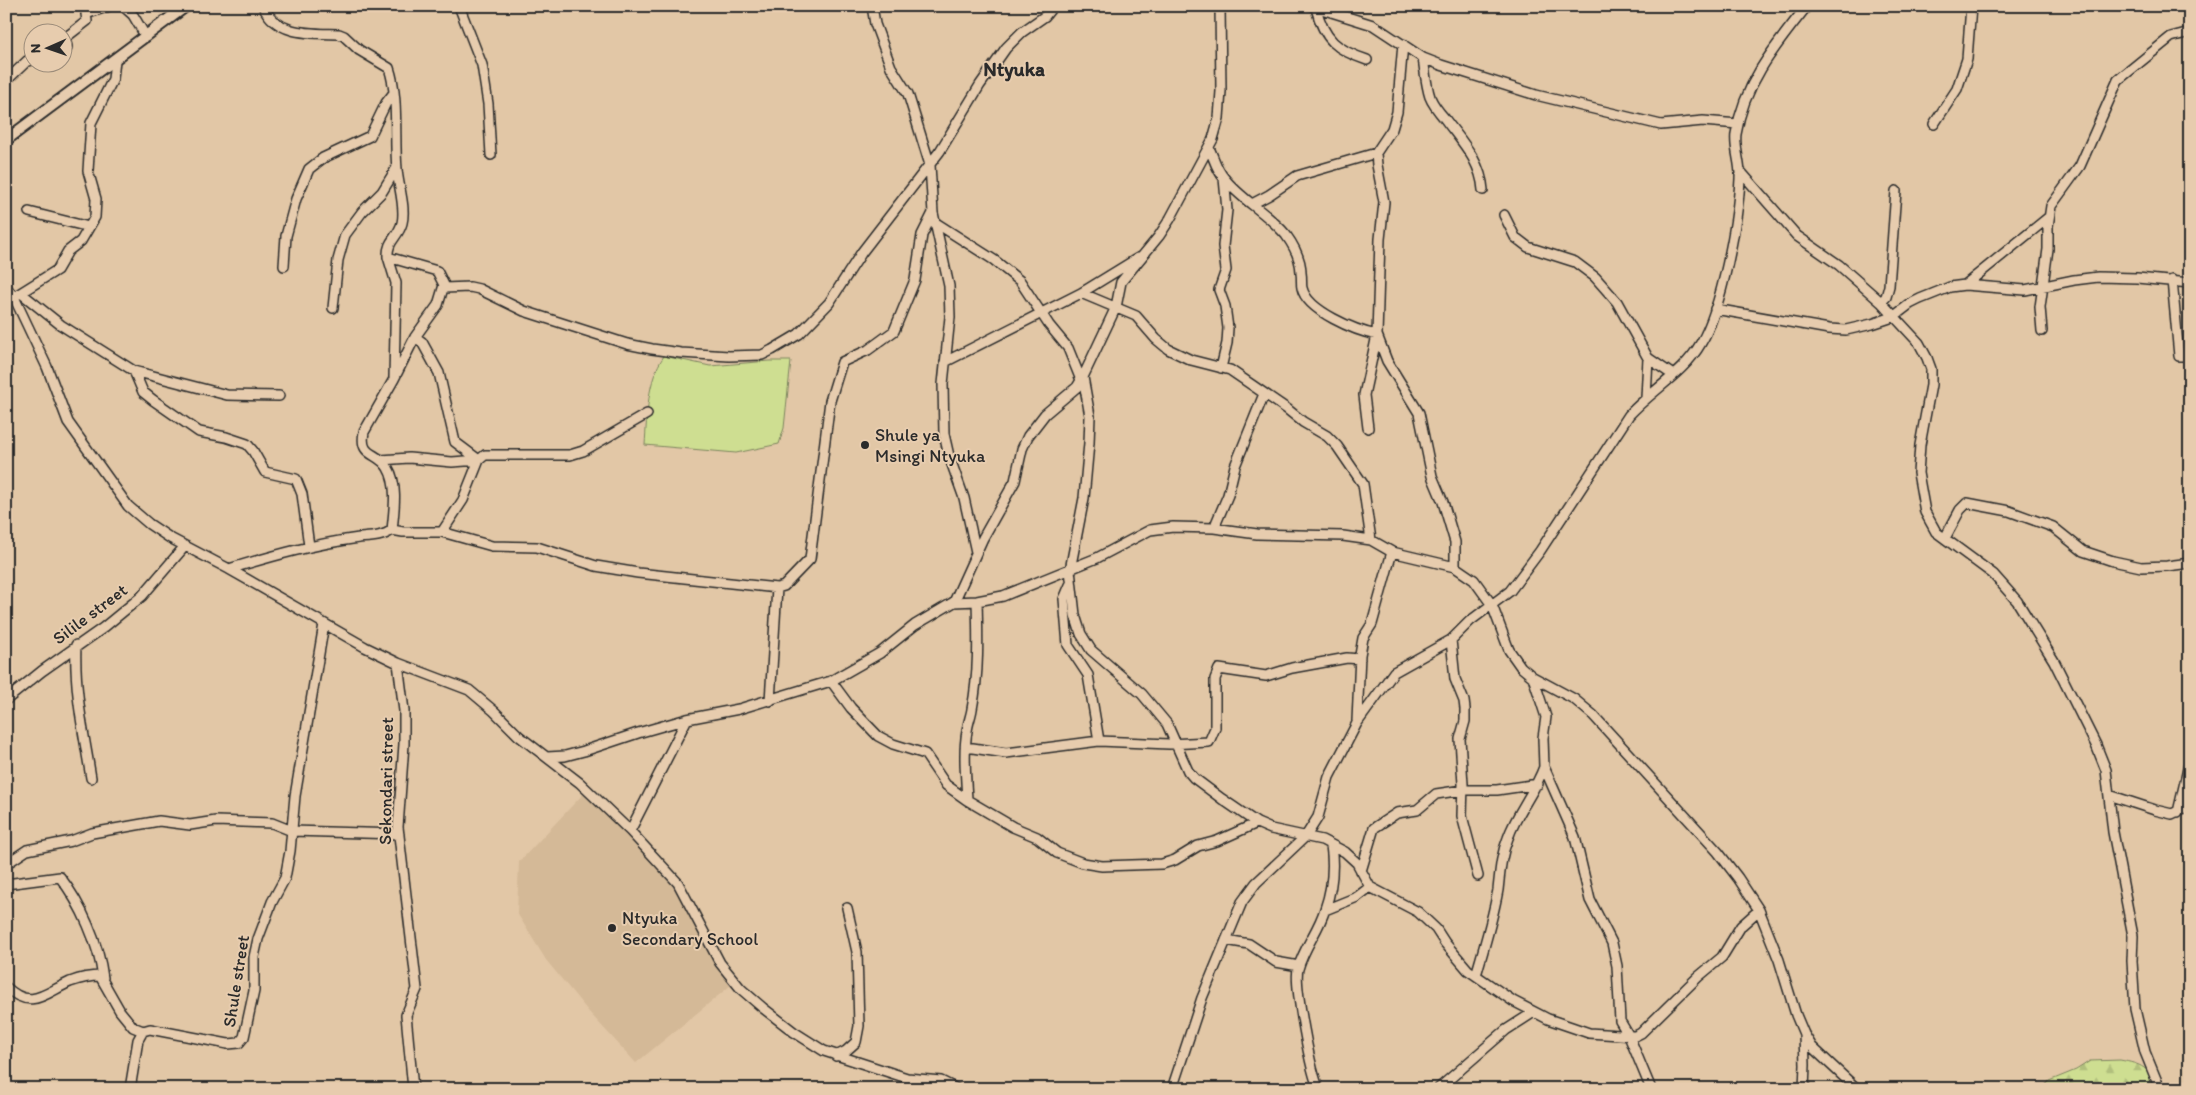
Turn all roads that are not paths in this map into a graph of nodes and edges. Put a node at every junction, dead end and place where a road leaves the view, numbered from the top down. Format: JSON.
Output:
{"nodes":[{"id":1,"x":109,"y":6,"type":"edge"},
{"id":2,"x":123,"y":6,"type":"edge"},
{"id":3,"x":186,"y":6,"type":"edge"},
{"id":4,"x":263,"y":6,"type":"edge"},
{"id":5,"x":459,"y":6,"type":"edge"},
{"id":6,"x":872,"y":6,"type":"edge"},
{"id":7,"x":1052,"y":6,"type":"edge"},
{"id":8,"x":1220,"y":6,"type":"edge"},
{"id":9,"x":1807,"y":6,"type":"edge"},
{"id":10,"x":1971,"y":6,"type":"edge"},
{"id":11,"x":1314,"y":7,"type":"edge"},
{"id":12,"x":2190,"y":32,"type":"edge"},
{"id":13,"x":72,"y":33,"type":"edge"},
{"id":14,"x":146,"y":37,"type":"junction"},
{"id":15,"x":1403,"y":44,"type":"junction"},
{"id":16,"x":1423,"y":58,"type":"junction"},
{"id":17,"x":115,"y":60,"type":"junction"},
{"id":18,"x":1367,"y":60,"type":"dead end"},
{"id":19,"x":22,"y":66,"type":"edge"},
{"id":20,"x":6,"y":81,"type":"edge"},
{"id":21,"x":393,"y":94,"type":"junction"},
{"id":22,"x":1738,"y":124,"type":"junction"},
{"id":23,"x":1934,"y":124,"type":"dead end"},
{"id":24,"x":6,"y":140,"type":"edge"},
{"id":25,"x":1209,"y":148,"type":"junction"},
{"id":26,"x":1376,"y":153,"type":"junction"},
{"id":27,"x":491,"y":155,"type":"dead end"},
{"id":28,"x":930,"y":164,"type":"junction"},
{"id":29,"x":396,"y":168,"type":"junction"},
{"id":30,"x":1741,"y":172,"type":"junction"},
{"id":31,"x":1224,"y":178,"type":"junction"},
{"id":32,"x":1483,"y":190,"type":"dead end"},
{"id":33,"x":1896,"y":191,"type":"dead end"},
{"id":34,"x":1252,"y":204,"type":"junction"},
{"id":35,"x":28,"y":212,"type":"dead end"},
{"id":36,"x":933,"y":213,"type":"junction"},
{"id":37,"x":1504,"y":215,"type":"dead end"},
{"id":38,"x":2049,"y":217,"type":"junction"},
{"id":39,"x":936,"y":224,"type":"junction"},
{"id":40,"x":89,"y":227,"type":"junction"},
{"id":41,"x":1145,"y":253,"type":"junction"},
{"id":42,"x":388,"y":257,"type":"junction"},
{"id":43,"x":284,"y":266,"type":"dead end"},
{"id":44,"x":2172,"y":280,"type":"junction"},
{"id":45,"x":2190,"y":283,"type":"edge"},
{"id":46,"x":1966,"y":285,"type":"junction"},
{"id":47,"x":6,"y":287,"type":"edge"},
{"id":48,"x":2043,"y":287,"type":"junction"},
{"id":49,"x":444,"y":288,"type":"junction"},
{"id":50,"x":1081,"y":293,"type":"junction"},
{"id":51,"x":18,"y":295,"type":"junction"},
{"id":52,"x":1881,"y":302,"type":"junction"},
{"id":53,"x":1116,"y":307,"type":"junction"},
{"id":54,"x":333,"y":308,"type":"dead end"},
{"id":55,"x":1715,"y":309,"type":"junction"},
{"id":56,"x":1042,"y":313,"type":"junction"},
{"id":57,"x":1893,"y":317,"type":"junction"},
{"id":58,"x":2042,"y":331,"type":"dead end"},
{"id":59,"x":1377,"y":335,"type":"junction"},
{"id":60,"x":415,"y":337,"type":"junction"},
{"id":61,"x":2190,"y":356,"type":"edge"},
{"id":62,"x":1648,"y":358,"type":"junction"},
{"id":63,"x":945,"y":362,"type":"junction"},
{"id":64,"x":1221,"y":368,"type":"junction"},
{"id":65,"x":134,"y":371,"type":"junction"},
{"id":66,"x":1673,"y":375,"type":"junction"},
{"id":67,"x":394,"y":379,"type":"junction"},
{"id":68,"x":1082,"y":379,"type":"junction"},
{"id":69,"x":1264,"y":394,"type":"junction"},
{"id":70,"x":279,"y":396,"type":"dead end"},
{"id":71,"x":1646,"y":398,"type":"junction"},
{"id":72,"x":647,"y":414,"type":"dead end"},
{"id":73,"x":1368,"y":428,"type":"dead end"},
{"id":74,"x":381,"y":460,"type":"junction"},
{"id":75,"x":479,"y":460,"type":"junction"},
{"id":76,"x":1214,"y":528,"type":"junction"},
{"id":77,"x":392,"y":530,"type":"junction"},
{"id":78,"x":442,"y":532,"type":"junction"},
{"id":79,"x":1945,"y":538,"type":"junction"},
{"id":80,"x":1371,"y":540,"type":"junction"},
{"id":81,"x":185,"y":546,"type":"junction"},
{"id":82,"x":309,"y":546,"type":"junction"},
{"id":83,"x":976,"y":552,"type":"junction"},
{"id":84,"x":1392,"y":552,"type":"junction"},
{"id":85,"x":2190,"y":563,"type":"edge"},
{"id":86,"x":1455,"y":567,"type":"junction"},
{"id":87,"x":229,"y":569,"type":"junction"},
{"id":88,"x":1070,"y":570,"type":"junction"},
{"id":89,"x":1071,"y":585,"type":"junction"},
{"id":90,"x":777,"y":588,"type":"junction"},
{"id":91,"x":977,"y":601,"type":"junction"},
{"id":92,"x":954,"y":602,"type":"junction"},
{"id":93,"x":1492,"y":604,"type":"junction"},
{"id":94,"x":324,"y":624,"type":"junction"},
{"id":95,"x":1451,"y":640,"type":"junction"},
{"id":96,"x":76,"y":645,"type":"junction"},
{"id":97,"x":1360,"y":659,"type":"junction"},
{"id":98,"x":398,"y":663,"type":"junction"},
{"id":99,"x":1533,"y":677,"type":"junction"},
{"id":100,"x":831,"y":681,"type":"junction"},
{"id":101,"x":6,"y":700,"type":"edge"},
{"id":102,"x":770,"y":701,"type":"junction"},
{"id":103,"x":687,"y":719,"type":"junction"},
{"id":104,"x":1357,"y":723,"type":"junction"},
{"id":105,"x":1099,"y":741,"type":"junction"},
{"id":106,"x":1176,"y":742,"type":"junction"},
{"id":107,"x":966,"y":747,"type":"junction"},
{"id":108,"x":547,"y":757,"type":"junction"},
{"id":109,"x":2190,"y":760,"type":"edge"},
{"id":110,"x":1544,"y":767,"type":"junction"},
{"id":111,"x":91,"y":778,"type":"dead end"},
{"id":112,"x":1538,"y":784,"type":"junction"},
{"id":113,"x":1463,"y":790,"type":"junction"},
{"id":114,"x":2109,"y":795,"type":"junction"},
{"id":115,"x":967,"y":800,"type":"junction"},
{"id":116,"x":2190,"y":805,"type":"edge"},
{"id":117,"x":2178,"y":812,"type":"junction"},
{"id":118,"x":1257,"y":823,"type":"junction"},
{"id":119,"x":292,"y":831,"type":"junction"},
{"id":120,"x":630,"y":831,"type":"junction"},
{"id":121,"x":399,"y":834,"type":"junction"},
{"id":122,"x":1306,"y":836,"type":"junction"},
{"id":123,"x":1331,"y":845,"type":"junction"},
{"id":124,"x":6,"y":864,"type":"edge"},
{"id":125,"x":1361,"y":871,"type":"junction"},
{"id":126,"x":1478,"y":876,"type":"dead end"},
{"id":127,"x":6,"y":884,"type":"edge"},
{"id":128,"x":1370,"y":887,"type":"junction"},
{"id":129,"x":847,"y":908,"type":"dead end"},
{"id":130,"x":1325,"y":910,"type":"junction"},
{"id":131,"x":1759,"y":910,"type":"junction"},
{"id":132,"x":1226,"y":940,"type":"junction"},
{"id":133,"x":1299,"y":966,"type":"junction"},
{"id":134,"x":1476,"y":975,"type":"junction"},
{"id":135,"x":103,"y":978,"type":"junction"},
{"id":136,"x":6,"y":987,"type":"edge"},
{"id":137,"x":1534,"y":1012,"type":"junction"},
{"id":138,"x":143,"y":1031,"type":"junction"},
{"id":139,"x":1804,"y":1034,"type":"junction"},
{"id":140,"x":1629,"y":1036,"type":"junction"},
{"id":141,"x":836,"y":1056,"type":"junction"},
{"id":142,"x":130,"y":1089,"type":"edge"},
{"id":143,"x":413,"y":1089,"type":"edge"},
{"id":144,"x":957,"y":1089,"type":"edge"},
{"id":145,"x":1172,"y":1089,"type":"edge"},
{"id":146,"x":1319,"y":1089,"type":"edge"},
{"id":147,"x":1438,"y":1089,"type":"edge"},
{"id":148,"x":1651,"y":1089,"type":"edge"},
{"id":149,"x":1804,"y":1089,"type":"edge"},
{"id":150,"x":1857,"y":1089,"type":"edge"},
{"id":151,"x":2160,"y":1089,"type":"edge"}],
"edges":[{"from":1,"to":13,"type":"street"},
{"from":2,"to":14,"type":"street"},
{"from":3,"to":14,"type":"street"},
{"from":4,"to":21,"type":"street"},
{"from":5,"to":27,"type":"street"},
{"from":6,"to":28,"type":"street"},
{"from":7,"to":28,"type":"street"},
{"from":8,"to":25,"type":"street"},
{"from":9,"to":22,"type":"street"},
{"from":10,"to":23,"type":"street"},
{"from":11,"to":15,"type":"street"},
{"from":11,"to":18,"type":"street"},
{"from":12,"to":38,"type":"street"},
{"from":14,"to":17,"type":"street"},
{"from":15,"to":16,"type":"street"},
{"from":15,"to":26,"type":"street"},
{"from":16,"to":22,"type":"street"},
{"from":16,"to":32,"type":"street"},
{"from":17,"to":24,"type":"street"},
{"from":17,"to":40,"type":"street"},
{"from":19,"to":20,"type":"street"},
{"from":21,"to":29,"type":"street"},
{"from":21,"to":43,"type":"street"},
{"from":22,"to":30,"type":"street"},
{"from":25,"to":31,"type":"street"},
{"from":25,"to":41,"type":"street"},
{"from":26,"to":34,"type":"street"},
{"from":26,"to":59,"type":"street"},
{"from":28,"to":36,"type":"street"},
{"from":28,"to":49,"type":"street"},
{"from":29,"to":42,"type":"street"},
{"from":29,"to":54,"type":"street"},
{"from":30,"to":52,"type":"street"},
{"from":30,"to":55,"type":"street"},
{"from":31,"to":34,"type":"street"},
{"from":31,"to":64,"type":"street"},
{"from":33,"to":52,"type":"street"},
{"from":34,"to":59,"type":"street"},
{"from":35,"to":40,"type":"street"},
{"from":36,"to":39,"type":"street"},
{"from":36,"to":90,"type":"street"},
{"from":37,"to":62,"type":"street"},
{"from":38,"to":46,"type":"street"},
{"from":38,"to":48,"type":"street"},
{"from":39,"to":56,"type":"street"},
{"from":39,"to":63,"type":"street"},
{"from":40,"to":51,"type":"street"},
{"from":41,"to":50,"type":"street"},
{"from":41,"to":53,"type":"street"},
{"from":42,"to":49,"type":"street"},
{"from":42,"to":67,"type":"street"},
{"from":44,"to":45,"type":"street"},
{"from":44,"to":48,"type":"street"},
{"from":44,"to":61,"type":"street"},
{"from":46,"to":48,"type":"street"},
{"from":46,"to":57,"type":"street"},
{"from":47,"to":51,"type":"street"},
{"from":48,"to":58,"type":"street"},
{"from":49,"to":60,"type":"street"},
{"from":50,"to":53,"type":"street"},
{"from":50,"to":56,"type":"street"},
{"from":51,"to":65,"type":"street"},
{"from":51,"to":81,"type":"street"},
{"from":52,"to":57,"type":"street"},
{"from":53,"to":64,"type":"street"},
{"from":53,"to":68,"type":"street"},
{"from":55,"to":57,"type":"street"},
{"from":55,"to":66,"type":"street"},
{"from":56,"to":63,"type":"street"},
{"from":56,"to":68,"type":"street"},
{"from":57,"to":79,"type":"street"},
{"from":59,"to":73,"type":"street"},
{"from":59,"to":86,"type":"street"},
{"from":60,"to":67,"type":"street"},
{"from":60,"to":75,"type":"street"},
{"from":62,"to":66,"type":"street"},
{"from":62,"to":71,"type":"street"},
{"from":63,"to":83,"type":"street"},
{"from":64,"to":69,"type":"street"},
{"from":65,"to":70,"type":"street"},
{"from":65,"to":82,"type":"street"},
{"from":66,"to":71,"type":"street"},
{"from":67,"to":74,"type":"street"},
{"from":68,"to":83,"type":"street"},
{"from":68,"to":88,"type":"street"},
{"from":69,"to":76,"type":"street"},
{"from":69,"to":80,"type":"street"},
{"from":71,"to":93,"type":"street"},
{"from":72,"to":75,"type":"street"},
{"from":74,"to":75,"type":"street"},
{"from":74,"to":77,"type":"street"},
{"from":75,"to":78,"type":"street"},
{"from":76,"to":80,"type":"street"},
{"from":76,"to":88,"type":"street"},
{"from":77,"to":78,"type":"street"},
{"from":77,"to":82,"type":"street"},
{"from":78,"to":90,"type":"street"},
{"from":79,"to":85,"type":"street"},
{"from":79,"to":114,"type":"street"},
{"from":80,"to":84,"type":"street"},
{"from":81,"to":87,"type":"street"},
{"from":81,"to":96,"type":"street","name":"Silile street"},
{"from":82,"to":87,"type":"street"},
{"from":83,"to":92,"type":"street"},
{"from":84,"to":86,"type":"street"},
{"from":84,"to":97,"type":"street"},
{"from":86,"to":93,"type":"street"},
{"from":87,"to":94,"type":"street"},
{"from":88,"to":89,"type":"street"},
{"from":88,"to":91,"type":"street"},
{"from":89,"to":105,"type":"street"},
{"from":89,"to":106,"type":"street"},
{"from":90,"to":102,"type":"street"},
{"from":91,"to":92,"type":"street"},
{"from":91,"to":107,"type":"street"},
{"from":92,"to":100,"type":"street"},
{"from":93,"to":95,"type":"street"},
{"from":93,"to":99,"type":"street"},
{"from":94,"to":98,"type":"street"},
{"from":94,"to":119,"type":"street","name":"Shule street"},
{"from":95,"to":104,"type":"street"},
{"from":95,"to":113,"type":"street"},
{"from":96,"to":101,"type":"street","name":"Silile street"},
{"from":96,"to":111,"type":"street"},
{"from":97,"to":104,"type":"street"},
{"from":97,"to":106,"type":"street"},
{"from":98,"to":108,"type":"street"},
{"from":98,"to":121,"type":"street","name":"Sekondari street"},
{"from":99,"to":110,"type":"street"},
{"from":99,"to":131,"type":"street"},
{"from":100,"to":102,"type":"street"},
{"from":100,"to":115,"type":"street"},
{"from":102,"to":103,"type":"street"},
{"from":103,"to":108,"type":"street"},
{"from":103,"to":120,"type":"street"},
{"from":104,"to":122,"type":"street"},
{"from":105,"to":106,"type":"street"},
{"from":105,"to":107,"type":"street"},
{"from":106,"to":118,"type":"street"},
{"from":107,"to":115,"type":"street"},
{"from":108,"to":120,"type":"street"},
{"from":109,"to":117,"type":"street"},
{"from":110,"to":112,"type":"street"},
{"from":110,"to":140,"type":"street"},
{"from":112,"to":113,"type":"street"},
{"from":112,"to":134,"type":"street"},
{"from":113,"to":125,"type":"street"},
{"from":113,"to":126,"type":"street"},
{"from":114,"to":117,"type":"street"},
{"from":114,"to":151,"type":"street"},
{"from":115,"to":118,"type":"street"},
{"from":116,"to":117,"type":"street"},
{"from":118,"to":122,"type":"street"},
{"from":119,"to":121,"type":"street"},
{"from":119,"to":124,"type":"street"},
{"from":119,"to":138,"type":"street","name":"Shule street"},
{"from":120,"to":141,"type":"street"},
{"from":121,"to":143,"type":"street","name":"Sekondari street"},
{"from":122,"to":123,"type":"street"},
{"from":122,"to":132,"type":"street"},
{"from":123,"to":125,"type":"street"},
{"from":123,"to":130,"type":"street"},
{"from":125,"to":128,"type":"street"},
{"from":127,"to":135,"type":"street"},
{"from":128,"to":130,"type":"street"},
{"from":128,"to":134,"type":"street"},
{"from":129,"to":141,"type":"street"},
{"from":130,"to":133,"type":"street"},
{"from":131,"to":139,"type":"street"},
{"from":131,"to":140,"type":"street"},
{"from":132,"to":133,"type":"street"},
{"from":132,"to":145,"type":"street"},
{"from":133,"to":146,"type":"street"},
{"from":134,"to":137,"type":"street"},
{"from":135,"to":136,"type":"street"},
{"from":135,"to":138,"type":"street"},
{"from":137,"to":140,"type":"street"},
{"from":137,"to":147,"type":"street"},
{"from":138,"to":142,"type":"street"},
{"from":139,"to":149,"type":"street"},
{"from":139,"to":150,"type":"street"},
{"from":140,"to":148,"type":"street"},
{"from":141,"to":144,"type":"street"}]}
